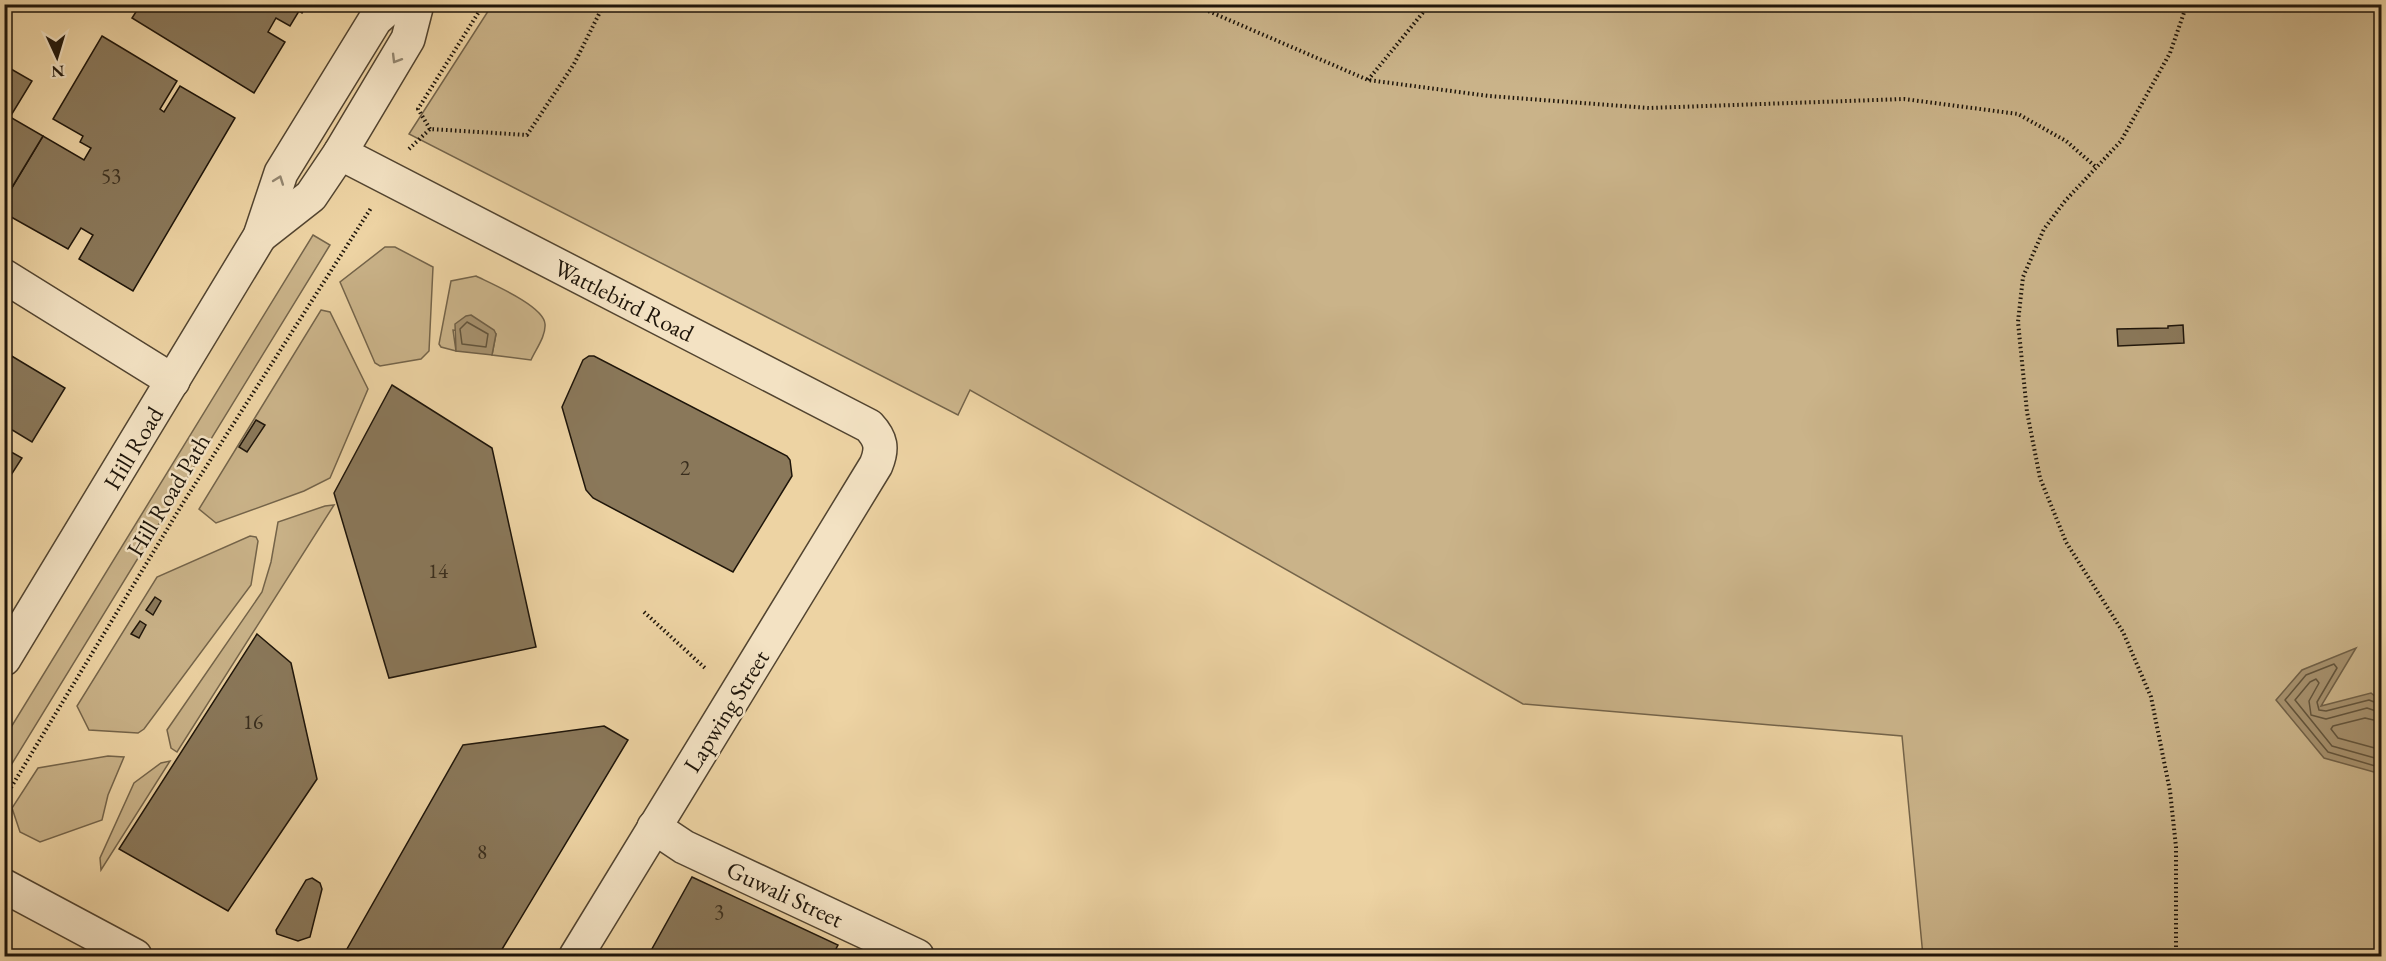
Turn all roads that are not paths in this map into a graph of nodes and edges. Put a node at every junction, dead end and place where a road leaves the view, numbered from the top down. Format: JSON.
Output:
{"nodes":[{"id":1,"x":393,"y":4,"type":"edge"},
{"id":2,"x":417,"y":4,"type":"edge"},
{"id":3,"x":340,"y":153,"type":"junction"},
{"id":4,"x":260,"y":236,"type":"junction"},
{"id":5,"x":4,"y":276,"type":"edge"},
{"id":6,"x":173,"y":381,"type":"junction"},
{"id":7,"x":876,"y":465,"type":"joint"},
{"id":8,"x":4,"y":659,"type":"edge"},
{"id":9,"x":654,"y":827,"type":"junction"},
{"id":10,"x":4,"y":886,"type":"edge"},
{"id":11,"x":135,"y":957,"type":"edge"},
{"id":12,"x":576,"y":957,"type":"edge"},
{"id":13,"x":917,"y":957,"type":"edge"}],
"edges":[{"from":4,"to":1,"type":"street","name":"Hill Road","one_way":true},
{"from":2,"to":3,"type":"street","name":"Hill Road","one_way":true},
{"from":3,"to":4,"type":"street","name":"Hill Road"},
{"from":3,"to":7,"type":"street","name":"Wattlebird Road"},
{"from":4,"to":6,"type":"street","name":"Hill Road"},
{"from":5,"to":6,"type":"street"},
{"from":6,"to":8,"type":"street","name":"Hill Road"},
{"from":7,"to":9,"type":"street","name":"Lapwing Street"},
{"from":9,"to":12,"type":"street","name":"Lapwing Street"},
{"from":9,"to":13,"type":"street","name":"Guwali Street"},
{"from":10,"to":11,"type":"street"}]}
